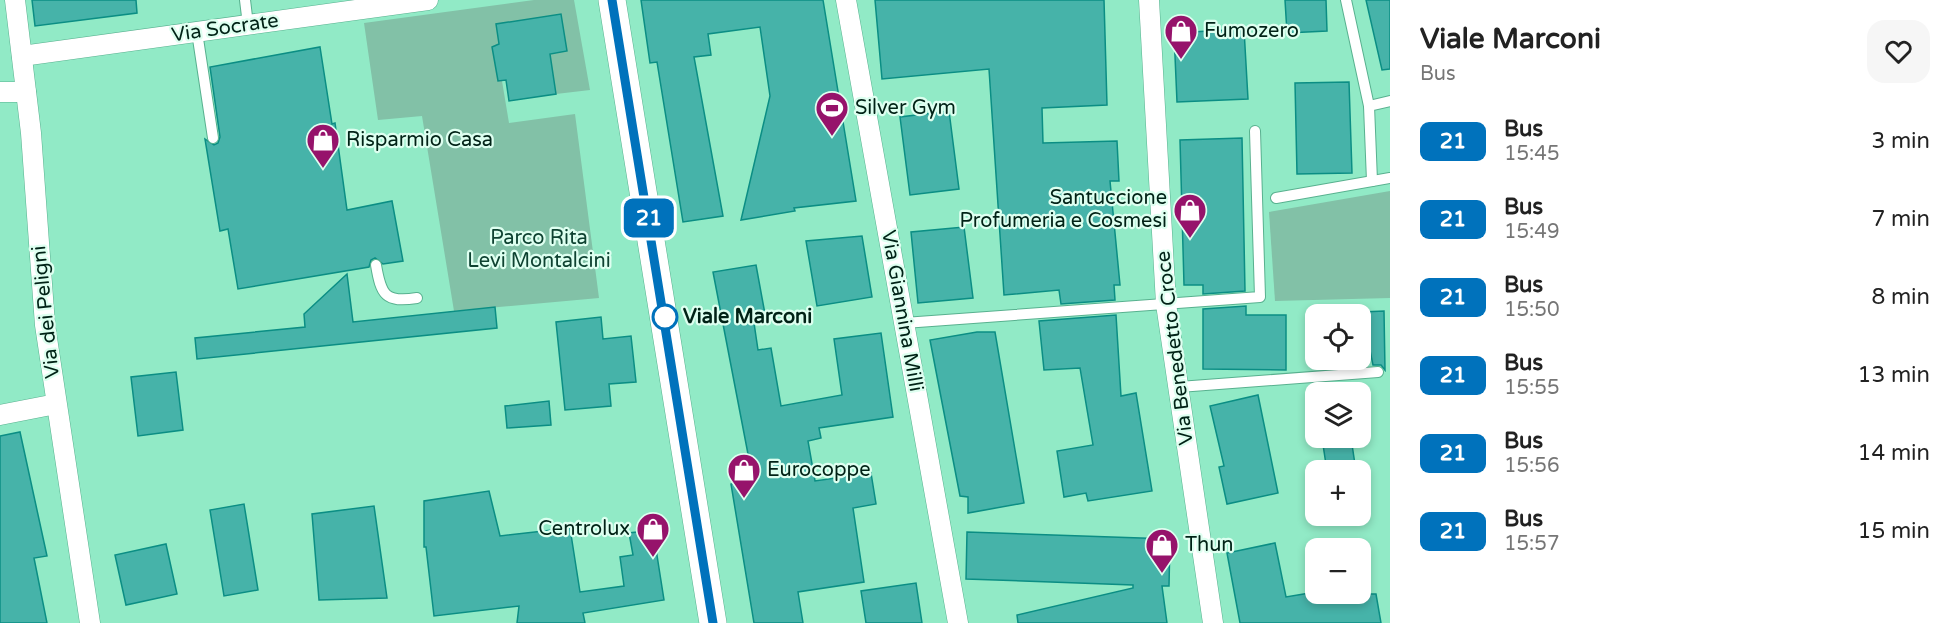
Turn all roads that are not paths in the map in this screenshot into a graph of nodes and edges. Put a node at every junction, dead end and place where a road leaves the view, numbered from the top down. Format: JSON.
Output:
{"nodes":[{"id":1,"x":15,"y":0,"type":"edge"},
{"id":2,"x":245,"y":0,"type":"edge"},
{"id":3,"x":428,"y":0,"type":"edge"},
{"id":4,"x":612,"y":0,"type":"edge"},
{"id":5,"x":846,"y":0,"type":"edge"},
{"id":6,"x":1149,"y":0,"type":"edge"},
{"id":7,"x":1346,"y":0,"type":"edge"},
{"id":8,"x":248,"y":25,"type":"junction"},
{"id":9,"x":197,"y":32,"type":"junction"},
{"id":10,"x":22,"y":56,"type":"junction"},
{"id":11,"x":26,"y":92,"type":"junction"},
{"id":12,"x":0,"y":93,"type":"edge"},
{"id":13,"x":1390,"y":101,"type":"edge"},
{"id":14,"x":1369,"y":106,"type":"junction"},
{"id":15,"x":1255,"y":131,"type":"dead end"},
{"id":16,"x":213,"y":138,"type":"dead end"},
{"id":17,"x":1390,"y":178,"type":"edge"},
{"id":18,"x":1372,"y":181,"type":"junction"},
{"id":19,"x":1276,"y":198,"type":"dead end"},
{"id":20,"x":376,"y":265,"type":"dead end"},
{"id":21,"x":417,"y":298,"type":"dead end"},
{"id":22,"x":1166,"y":304,"type":"junction"},
{"id":23,"x":904,"y":323,"type":"junction"},
{"id":24,"x":1378,"y":372,"type":"dead end"},
{"id":25,"x":1179,"y":387,"type":"junction"},
{"id":26,"x":56,"y":404,"type":"junction"},
{"id":27,"x":0,"y":415,"type":"edge"},
{"id":28,"x":90,"y":623,"type":"edge"},
{"id":29,"x":713,"y":623,"type":"edge"},
{"id":30,"x":958,"y":623,"type":"edge"},
{"id":31,"x":1213,"y":623,"type":"edge"}],
"edges":[{"from":1,"to":10,"type":"street","name":"Via dei Peligni"},
{"from":2,"to":8,"type":"lane"},
{"from":3,"to":8,"type":"street","name":"Via Socrate"},
{"from":4,"to":29,"type":"main road"},
{"from":5,"to":23,"type":"street","name":"Via Giannina Milli"},
{"from":6,"to":22,"type":"street","name":"Via Benedetto Croce"},
{"from":7,"to":14,"type":"lane"},
{"from":8,"to":9,"type":"street","name":"Via Socrate"},
{"from":9,"to":10,"type":"street","name":"Via Socrate"},
{"from":9,"to":16,"type":"lane"},
{"from":10,"to":11,"type":"street","name":"Via dei Peligni"},
{"from":11,"to":12,"type":"street"},
{"from":11,"to":26,"type":"street","name":"Via dei Peligni"},
{"from":13,"to":14,"type":"lane"},
{"from":14,"to":18,"type":"lane"},
{"from":15,"to":22,"type":"lane"},
{"from":17,"to":18,"type":"lane"},
{"from":18,"to":19,"type":"lane"},
{"from":20,"to":21,"type":"lane"},
{"from":22,"to":23,"type":"lane"},
{"from":22,"to":25,"type":"street","name":"Via Benedetto Croce"},
{"from":23,"to":30,"type":"street","name":"Via Giannina Milli"},
{"from":24,"to":25,"type":"lane"},
{"from":25,"to":31,"type":"street","name":"Via Benedetto Croce"},
{"from":26,"to":27,"type":"street"},
{"from":26,"to":28,"type":"street","name":"Via dei Peligni"}]}
